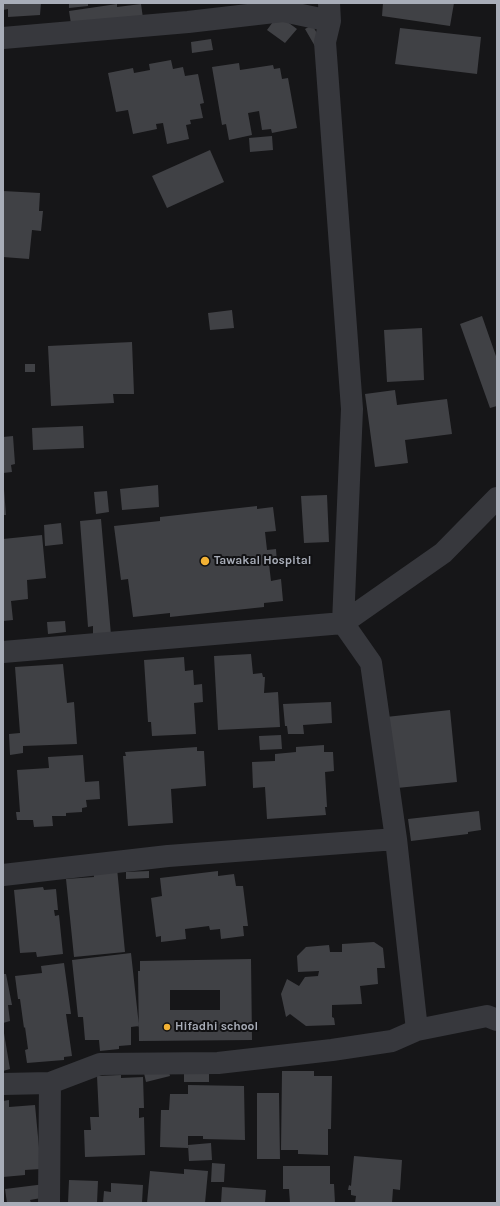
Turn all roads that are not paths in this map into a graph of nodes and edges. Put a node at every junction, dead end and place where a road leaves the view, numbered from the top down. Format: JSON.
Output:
{"nodes":[{"id":1,"x":329,"y":12,"type":"edge"},
{"id":2,"x":3,"y":38,"type":"edge"},
{"id":3,"x":497,"y":498,"type":"edge"},
{"id":4,"x":343,"y":623,"type":"junction"},
{"id":5,"x":3,"y":652,"type":"edge"},
{"id":6,"x":396,"y":839,"type":"junction"},
{"id":7,"x":3,"y":875,"type":"edge"},
{"id":8,"x":497,"y":1020,"type":"edge"},
{"id":9,"x":417,"y":1030,"type":"junction"},
{"id":10,"x":50,"y":1083,"type":"junction"},
{"id":11,"x":3,"y":1084,"type":"edge"},
{"id":12,"x":49,"y":1203,"type":"edge"}],
"edges":[{"from":1,"to":2,"type":"street"},
{"from":1,"to":4,"type":"street"},
{"from":3,"to":4,"type":"street"},
{"from":4,"to":5,"type":"street"},
{"from":4,"to":6,"type":"street"},
{"from":6,"to":7,"type":"street"},
{"from":6,"to":9,"type":"street"},
{"from":8,"to":9,"type":"street"},
{"from":9,"to":10,"type":"street"},
{"from":10,"to":11,"type":"street"},
{"from":10,"to":12,"type":"street"}]}
